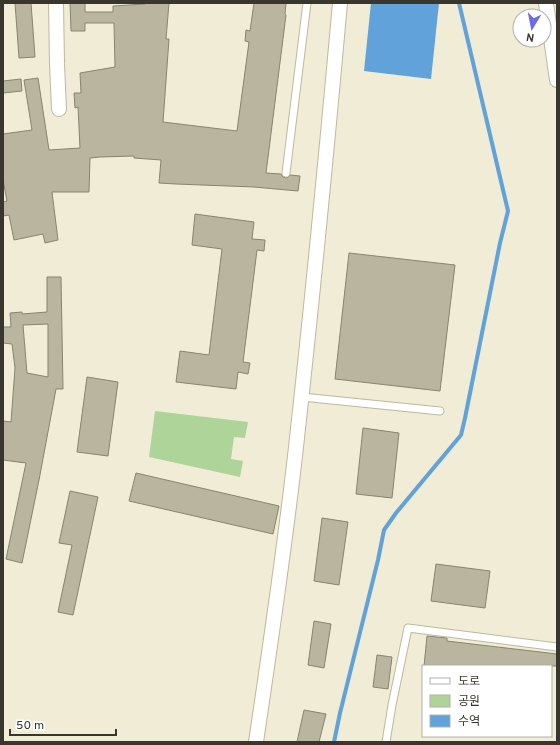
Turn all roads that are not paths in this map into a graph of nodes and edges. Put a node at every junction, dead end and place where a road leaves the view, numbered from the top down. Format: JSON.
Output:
{"nodes":[{"id":1,"x":56,"y":3,"type":"edge"},
{"id":2,"x":308,"y":3,"type":"edge"},
{"id":3,"x":340,"y":3,"type":"edge"},
{"id":4,"x":546,"y":3,"type":"edge"},
{"id":5,"x":557,"y":80,"type":"edge"},
{"id":6,"x":59,"y":109,"type":"dead end"},
{"id":7,"x":286,"y":173,"type":"dead end"},
{"id":8,"x":302,"y":397,"type":"junction"},
{"id":9,"x":440,"y":411,"type":"dead end"},
{"id":10,"x":557,"y":647,"type":"edge"},
{"id":11,"x":256,"y":742,"type":"edge"},
{"id":12,"x":386,"y":742,"type":"edge"}],
"edges":[{"from":1,"to":6,"type":"street"},
{"from":2,"to":7,"type":"lane"},
{"from":3,"to":8,"type":"street"},
{"from":4,"to":5,"type":"street"},
{"from":8,"to":9,"type":"lane"},
{"from":8,"to":11,"type":"street"},
{"from":10,"to":12,"type":"lane"}]}
